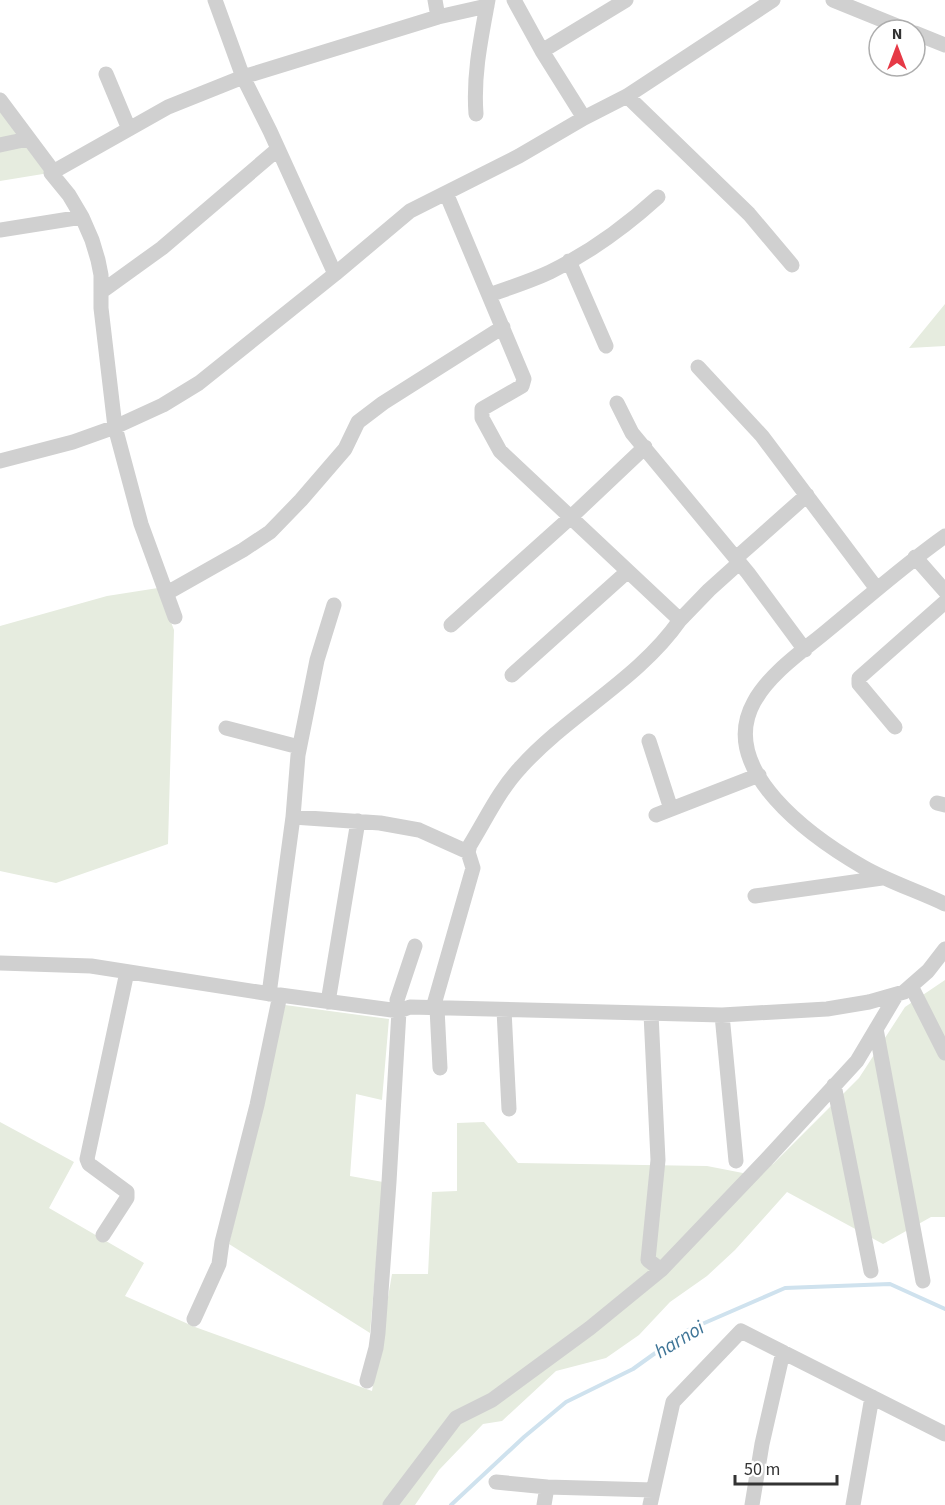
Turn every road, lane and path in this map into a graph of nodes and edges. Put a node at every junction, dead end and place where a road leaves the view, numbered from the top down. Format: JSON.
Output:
{"nodes":[{"id":1,"x":215,"y":0,"type":"edge"},
{"id":2,"x":435,"y":0,"type":"edge"},
{"id":3,"x":514,"y":0,"type":"edge"},
{"id":4,"x":626,"y":0,"type":"edge"},
{"id":5,"x":773,"y":0,"type":"edge"},
{"id":6,"x":833,"y":0,"type":"edge"},
{"id":7,"x":487,"y":3,"type":"edge"},
{"id":8,"x":438,"y":17,"type":"junction"},
{"id":9,"x":877,"y":18,"type":"edge"},
{"id":10,"x":927,"y":38,"type":"edge"},
{"id":11,"x":945,"y":45,"type":"edge"},
{"id":12,"x":542,"y":51,"type":"junction"},
{"id":13,"x":106,"y":74,"type":"dead end"},
{"id":14,"x":243,"y":77,"type":"junction"},
{"id":15,"x":627,"y":96,"type":"junction"},
{"id":16,"x":0,"y":100,"type":"edge"},
{"id":17,"x":476,"y":114,"type":"dead end"},
{"id":18,"x":584,"y":118,"type":"junction"},
{"id":19,"x":129,"y":129,"type":"junction"},
{"id":20,"x":28,"y":139,"type":"junction"},
{"id":21,"x":0,"y":145,"type":"edge"},
{"id":22,"x":278,"y":149,"type":"junction"},
{"id":23,"x":51,"y":173,"type":"junction"},
{"id":24,"x":446,"y":193,"type":"junction"},
{"id":25,"x":658,"y":197,"type":"dead end"},
{"id":26,"x":82,"y":217,"type":"junction"},
{"id":27,"x":0,"y":230,"type":"edge"},
{"id":28,"x":569,"y":261,"type":"junction"},
{"id":29,"x":792,"y":265,"type":"dead end"},
{"id":30,"x":335,"y":274,"type":"junction"},
{"id":31,"x":101,"y":292,"type":"junction"},
{"id":32,"x":489,"y":295,"type":"junction"},
{"id":33,"x":502,"y":327,"type":"junction"},
{"id":34,"x":606,"y":346,"type":"dead end"},
{"id":35,"x":698,"y":367,"type":"dead end"},
{"id":36,"x":617,"y":403,"type":"dead end"},
{"id":37,"x":115,"y":427,"type":"junction"},
{"id":38,"x":645,"y":447,"type":"junction"},
{"id":39,"x":0,"y":461,"type":"edge"},
{"id":40,"x":807,"y":495,"type":"junction"},
{"id":41,"x":571,"y":517,"type":"junction"},
{"id":42,"x":945,"y":536,"type":"edge"},
{"id":43,"x":915,"y":557,"type":"junction"},
{"id":44,"x":737,"y":560,"type":"junction"},
{"id":45,"x":628,"y":571,"type":"junction"},
{"id":46,"x":877,"y":589,"type":"junction"},
{"id":47,"x":945,"y":591,"type":"edge"},
{"id":48,"x":167,"y":593,"type":"junction"},
{"id":49,"x":945,"y":603,"type":"edge"},
{"id":50,"x":334,"y":605,"type":"dead end"},
{"id":51,"x":176,"y":617,"type":"dead end"},
{"id":52,"x":680,"y":620,"type":"junction"},
{"id":53,"x":451,"y":625,"type":"dead end"},
{"id":54,"x":805,"y":650,"type":"junction"},
{"id":55,"x":512,"y":675,"type":"dead end"},
{"id":56,"x":895,"y":727,"type":"dead end"},
{"id":57,"x":225,"y":728,"type":"dead end"},
{"id":58,"x":649,"y":741,"type":"dead end"},
{"id":59,"x":299,"y":747,"type":"junction"},
{"id":60,"x":759,"y":775,"type":"junction"},
{"id":61,"x":293,"y":817,"type":"junction"},
{"id":62,"x":358,"y":821,"type":"junction"},
{"id":63,"x":468,"y":852,"type":"junction"},
{"id":64,"x":882,"y":878,"type":"junction"},
{"id":65,"x":755,"y":896,"type":"dead end"},
{"id":66,"x":945,"y":904,"type":"edge"},
{"id":67,"x":415,"y":946,"type":"dead end"},
{"id":68,"x":945,"y":949,"type":"edge"},
{"id":69,"x":0,"y":963,"type":"edge"},
{"id":70,"x":127,"y":972,"type":"junction"},
{"id":71,"x":911,"y":986,"type":"junction"},
{"id":72,"x":897,"y":994,"type":"junction"},
{"id":73,"x":274,"y":995,"type":"junction"},
{"id":74,"x":328,"y":1002,"type":"junction"},
{"id":75,"x":435,"y":1008,"type":"junction"},
{"id":76,"x":504,"y":1010,"type":"junction"},
{"id":77,"x":399,"y":1011,"type":"junction"},
{"id":78,"x":651,"y":1014,"type":"junction"},
{"id":79,"x":722,"y":1015,"type":"junction"},
{"id":80,"x":876,"y":1029,"type":"junction"},
{"id":81,"x":945,"y":1053,"type":"edge"},
{"id":82,"x":440,"y":1068,"type":"dead end"},
{"id":83,"x":834,"y":1085,"type":"junction"},
{"id":84,"x":509,"y":1109,"type":"dead end"},
{"id":85,"x":736,"y":1161,"type":"dead end"},
{"id":86,"x":103,"y":1235,"type":"dead end"},
{"id":87,"x":661,"y":1270,"type":"junction"},
{"id":88,"x":871,"y":1271,"type":"dead end"},
{"id":89,"x":923,"y":1281,"type":"dead end"},
{"id":90,"x":194,"y":1319,"type":"dead end"},
{"id":91,"x":783,"y":1352,"type":"junction"},
{"id":92,"x":367,"y":1381,"type":"dead end"},
{"id":93,"x":872,"y":1397,"type":"junction"},
{"id":94,"x":945,"y":1434,"type":"edge"},
{"id":95,"x":496,"y":1482,"type":"dead end"},
{"id":96,"x":546,"y":1486,"type":"junction"},
{"id":97,"x":651,"y":1498,"type":"edge"},
{"id":98,"x":390,"y":1505,"type":"edge"},
{"id":99,"x":544,"y":1505,"type":"edge"},
{"id":100,"x":752,"y":1505,"type":"edge"},
{"id":101,"x":853,"y":1505,"type":"edge"}],
"edges":[{"from":1,"to":14,"type":"street"},
{"from":2,"to":8,"type":"street"},
{"from":3,"to":12,"type":"street"},
{"from":4,"to":12,"type":"street"},
{"from":5,"to":15,"type":"street"},
{"from":6,"to":9,"type":"street"},
{"from":7,"to":8,"type":"street"},
{"from":7,"to":17,"type":"street"},
{"from":8,"to":14,"type":"street"},
{"from":10,"to":11,"type":"street"},
{"from":12,"to":18,"type":"street"},
{"from":13,"to":19,"type":"street"},
{"from":14,"to":19,"type":"street"},
{"from":14,"to":22,"type":"street"},
{"from":15,"to":18,"type":"street"},
{"from":15,"to":29,"type":"street"},
{"from":16,"to":20,"type":"street"},
{"from":18,"to":24,"type":"street"},
{"from":19,"to":23,"type":"street"},
{"from":20,"to":21,"type":"street"},
{"from":20,"to":23,"type":"street"},
{"from":22,"to":30,"type":"street"},
{"from":22,"to":31,"type":"street"},
{"from":23,"to":26,"type":"street"},
{"from":24,"to":30,"type":"street"},
{"from":24,"to":32,"type":"street"},
{"from":25,"to":28,"type":"street"},
{"from":26,"to":27,"type":"street"},
{"from":26,"to":31,"type":"street"},
{"from":28,"to":32,"type":"street"},
{"from":28,"to":34,"type":"street"},
{"from":30,"to":37,"type":"street"},
{"from":31,"to":37,"type":"street"},
{"from":32,"to":33,"type":"street"},
{"from":33,"to":41,"type":"street"},
{"from":33,"to":48,"type":"street"},
{"from":35,"to":40,"type":"street"},
{"from":36,"to":38,"type":"street"},
{"from":37,"to":39,"type":"street"},
{"from":37,"to":48,"type":"street"},
{"from":38,"to":41,"type":"street"},
{"from":38,"to":44,"type":"street"},
{"from":40,"to":44,"type":"street"},
{"from":40,"to":46,"type":"street"},
{"from":41,"to":45,"type":"street"},
{"from":41,"to":53,"type":"street"},
{"from":42,"to":43,"type":"street"},
{"from":43,"to":46,"type":"street"},
{"from":43,"to":47,"type":"street"},
{"from":44,"to":52,"type":"street"},
{"from":44,"to":54,"type":"street"},
{"from":45,"to":52,"type":"street"},
{"from":45,"to":55,"type":"street"},
{"from":46,"to":54,"type":"street"},
{"from":48,"to":51,"type":"street"},
{"from":49,"to":56,"type":"street"},
{"from":50,"to":59,"type":"street"},
{"from":52,"to":63,"type":"street"},
{"from":54,"to":60,"type":"street"},
{"from":57,"to":59,"type":"street"},
{"from":58,"to":60,"type":"street"},
{"from":59,"to":61,"type":"street"},
{"from":60,"to":64,"type":"street"},
{"from":61,"to":62,"type":"street"},
{"from":61,"to":73,"type":"street"},
{"from":62,"to":63,"type":"street"},
{"from":62,"to":74,"type":"street"},
{"from":63,"to":75,"type":"street"},
{"from":64,"to":65,"type":"street"},
{"from":64,"to":66,"type":"street"},
{"from":67,"to":77,"type":"street"},
{"from":68,"to":71,"type":"street"},
{"from":69,"to":70,"type":"street"},
{"from":70,"to":73,"type":"street"},
{"from":70,"to":86,"type":"street"},
{"from":71,"to":72,"type":"street"},
{"from":71,"to":81,"type":"street"},
{"from":72,"to":79,"type":"street"},
{"from":72,"to":80,"type":"street"},
{"from":73,"to":74,"type":"street"},
{"from":73,"to":90,"type":"street"},
{"from":74,"to":77,"type":"street"},
{"from":75,"to":76,"type":"street"},
{"from":75,"to":77,"type":"street"},
{"from":75,"to":82,"type":"street"},
{"from":76,"to":78,"type":"street"},
{"from":76,"to":84,"type":"street"},
{"from":77,"to":92,"type":"street"},
{"from":78,"to":79,"type":"street"},
{"from":78,"to":87,"type":"street"},
{"from":79,"to":85,"type":"street"},
{"from":80,"to":83,"type":"street"},
{"from":80,"to":89,"type":"street"},
{"from":83,"to":87,"type":"street"},
{"from":83,"to":88,"type":"street"},
{"from":87,"to":98,"type":"street"},
{"from":91,"to":93,"type":"street"},
{"from":91,"to":97,"type":"street"},
{"from":91,"to":100,"type":"street"},
{"from":93,"to":94,"type":"street"},
{"from":93,"to":101,"type":"street"},
{"from":95,"to":96,"type":"street"},
{"from":96,"to":97,"type":"street"},
{"from":96,"to":99,"type":"street"}]}
